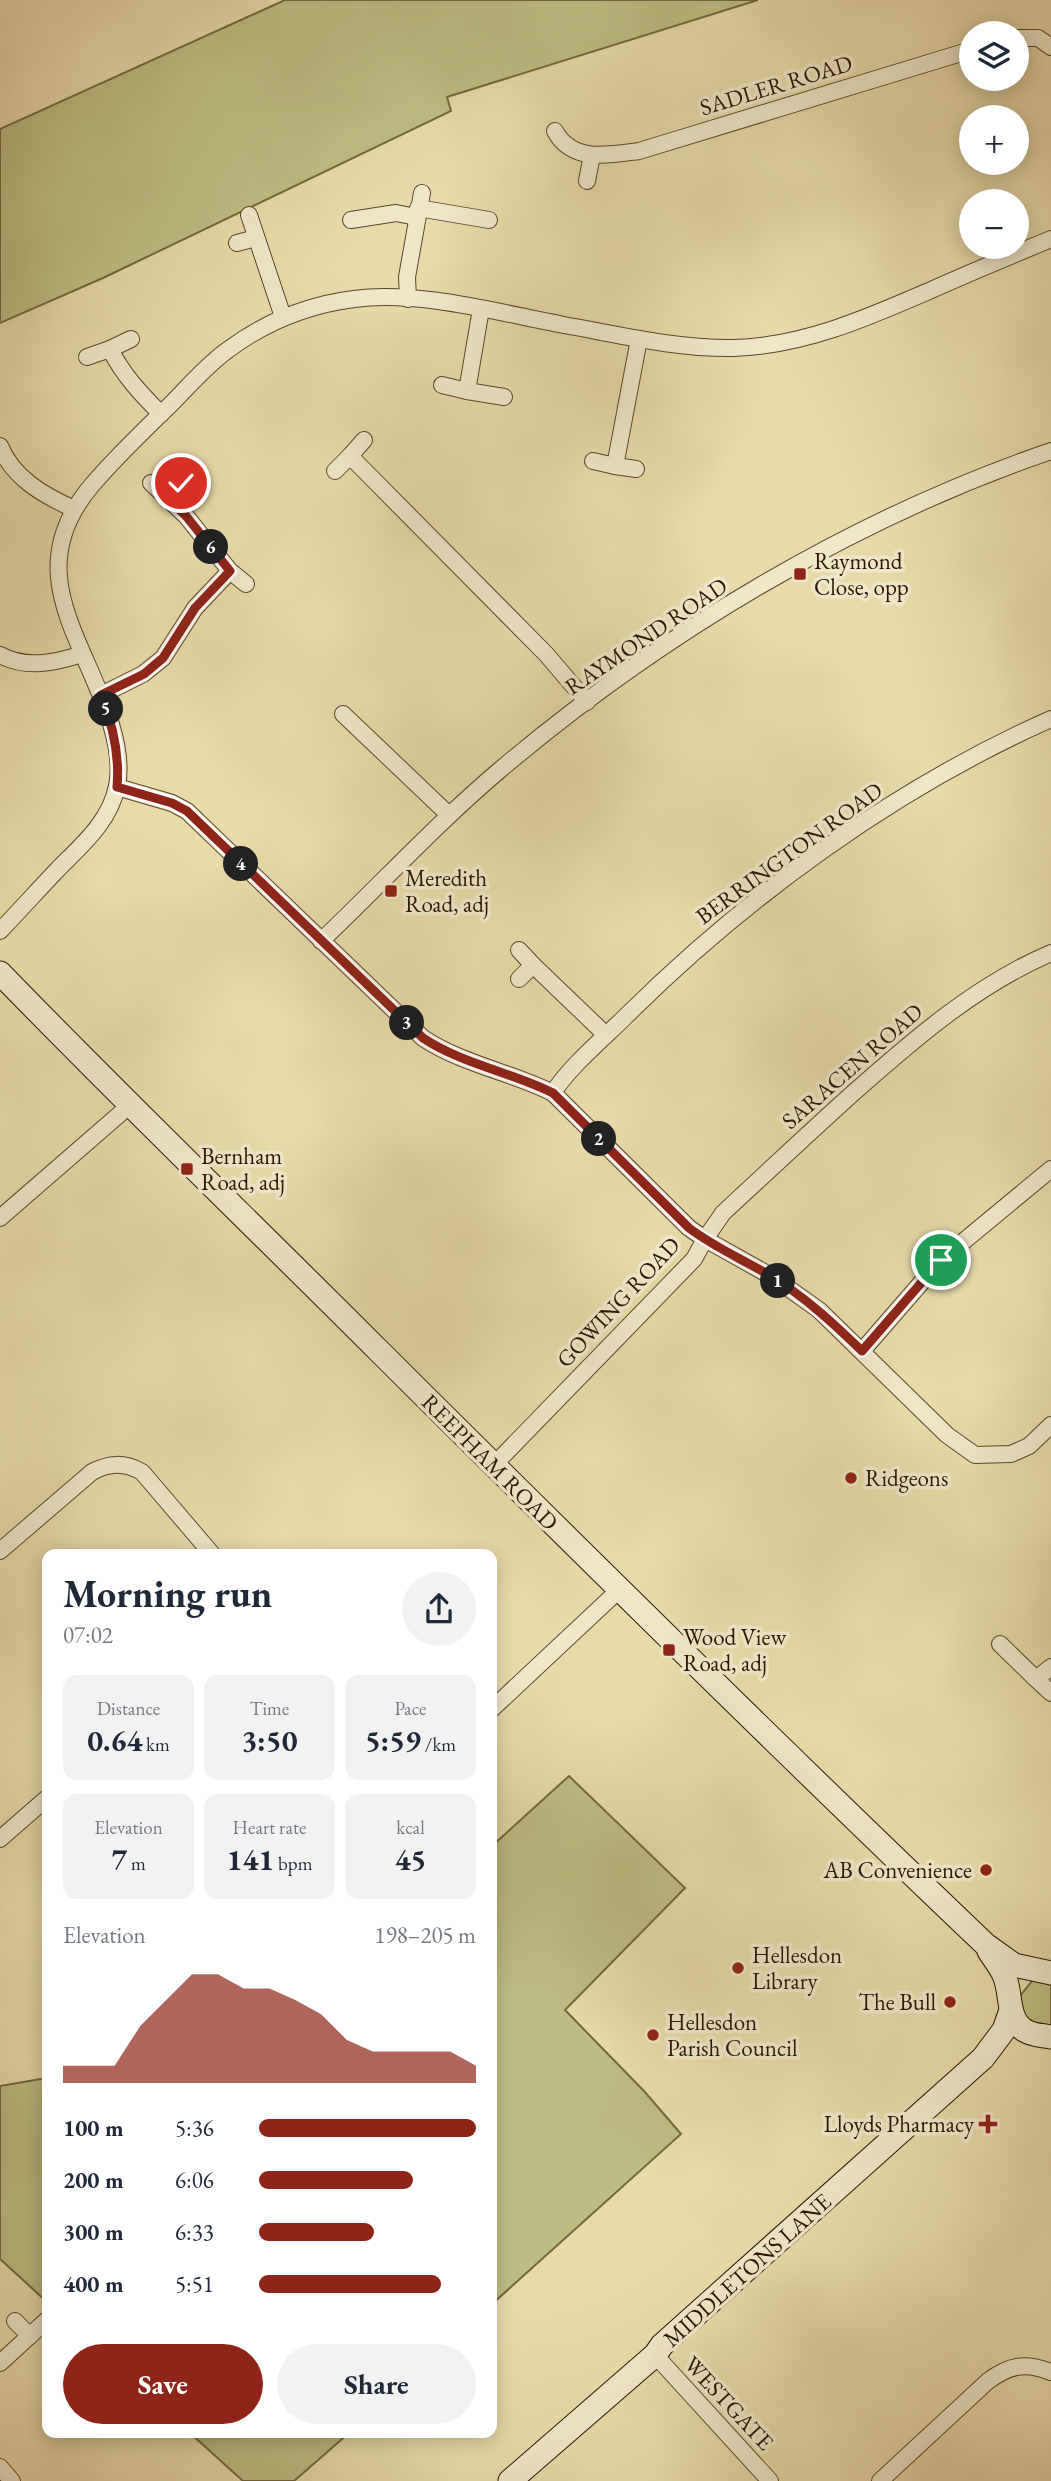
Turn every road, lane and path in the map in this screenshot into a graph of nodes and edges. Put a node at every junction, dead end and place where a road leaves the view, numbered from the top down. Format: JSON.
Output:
{"nodes":[{"id":1,"x":1029,"y":38,"type":"edge"},
{"id":2,"x":1051,"y":47,"type":"edge"},
{"id":3,"x":959,"y":54,"type":"edge"},
{"id":4,"x":555,"y":131,"type":"dead end"},
{"id":5,"x":592,"y":155,"type":"junction"},
{"id":6,"x":587,"y":181,"type":"dead end"},
{"id":7,"x":419,"y":206,"type":"junction"},
{"id":8,"x":249,"y":215,"type":"dead end"},
{"id":9,"x":351,"y":220,"type":"dead end"},
{"id":10,"x":489,"y":220,"type":"dead end"},
{"id":11,"x":256,"y":238,"type":"junction"},
{"id":12,"x":1051,"y":239,"type":"edge"},
{"id":13,"x":237,"y":243,"type":"dead end"},
{"id":14,"x":408,"y":299,"type":"junction"},
{"id":15,"x":481,"y":309,"type":"junction"},
{"id":16,"x":283,"y":317,"type":"junction"},
{"id":17,"x":131,"y":339,"type":"dead end"},
{"id":18,"x":639,"y":339,"type":"junction"},
{"id":19,"x":110,"y":349,"type":"junction"},
{"id":20,"x":88,"y":357,"type":"dead end"},
{"id":21,"x":442,"y":385,"type":"dead end"},
{"id":22,"x":467,"y":390,"type":"junction"},
{"id":23,"x":504,"y":397,"type":"dead end"},
{"id":24,"x":161,"y":414,"type":"junction"},
{"id":25,"x":364,"y":440,"type":"dead end"},
{"id":26,"x":0,"y":446,"type":"edge"},
{"id":27,"x":1051,"y":451,"type":"edge"},
{"id":28,"x":350,"y":456,"type":"junction"},
{"id":29,"x":593,"y":461,"type":"dead end"},
{"id":30,"x":615,"y":466,"type":"junction"},
{"id":31,"x":636,"y":469,"type":"dead end"},
{"id":32,"x":335,"y":471,"type":"dead end"},
{"id":33,"x":151,"y":483,"type":"dead end"},
{"id":34,"x":181,"y":483,"type":"dead end"},
{"id":35,"x":166,"y":497,"type":"junction"},
{"id":36,"x":74,"y":509,"type":"junction"},
{"id":37,"x":230,"y":571,"type":"junction"},
{"id":38,"x":246,"y":584,"type":"dead end"},
{"id":39,"x":82,"y":654,"type":"junction"},
{"id":40,"x":0,"y":655,"type":"edge"},
{"id":41,"x":101,"y":695,"type":"junction"},
{"id":42,"x":587,"y":702,"type":"junction"},
{"id":43,"x":343,"y":714,"type":"dead end"},
{"id":44,"x":1051,"y":719,"type":"edge"},
{"id":45,"x":117,"y":787,"type":"junction"},
{"id":46,"x":449,"y":816,"type":"junction"},
{"id":47,"x":0,"y":931,"type":"edge"},
{"id":48,"x":321,"y":941,"type":"junction"},
{"id":49,"x":519,"y":950,"type":"dead end"},
{"id":50,"x":1051,"y":953,"type":"edge"},
{"id":51,"x":533,"y":965,"type":"junction"},
{"id":52,"x":0,"y":973,"type":"edge"},
{"id":53,"x":519,"y":979,"type":"dead end"},
{"id":54,"x":606,"y":1035,"type":"junction"},
{"id":55,"x":553,"y":1093,"type":"junction"},
{"id":56,"x":129,"y":1106,"type":"junction"},
{"id":57,"x":1051,"y":1169,"type":"edge"},
{"id":58,"x":0,"y":1219,"type":"edge"},
{"id":59,"x":705,"y":1239,"type":"junction"},
{"id":60,"x":862,"y":1351,"type":"junction"},
{"id":61,"x":1051,"y":1425,"type":"edge"},
{"id":62,"x":494,"y":1465,"type":"junction"},
{"id":63,"x":208,"y":1549,"type":"edge"},
{"id":64,"x":0,"y":1551,"type":"edge"},
{"id":65,"x":619,"y":1590,"type":"junction"},
{"id":66,"x":1000,"y":1644,"type":"dead end"},
{"id":67,"x":1051,"y":1667,"type":"edge"},
{"id":68,"x":1036,"y":1679,"type":"junction"},
{"id":69,"x":1051,"y":1693,"type":"edge"},
{"id":70,"x":497,"y":1704,"type":"edge"},
{"id":71,"x":42,"y":1802,"type":"edge"},
{"id":72,"x":0,"y":1839,"type":"edge"},
{"id":73,"x":986,"y":1945,"type":"junction"},
{"id":74,"x":1048,"y":1972,"type":"edge"},
{"id":75,"x":1011,"y":2005,"type":"junction"},
{"id":76,"x":1046,"y":2035,"type":"edge"},
{"id":77,"x":983,"y":2058,"type":"junction"},
{"id":78,"x":15,"y":2321,"type":"dead end"},
{"id":79,"x":42,"y":2325,"type":"edge"},
{"id":80,"x":30,"y":2336,"type":"junction"},
{"id":81,"x":655,"y":2355,"type":"junction"},
{"id":82,"x":0,"y":2363,"type":"edge"},
{"id":83,"x":1051,"y":2372,"type":"edge"},
{"id":84,"x":0,"y":2467,"type":"edge"},
{"id":85,"x":12,"y":2481,"type":"edge"},
{"id":86,"x":510,"y":2481,"type":"edge"},
{"id":87,"x":770,"y":2481,"type":"edge"},
{"id":88,"x":880,"y":2481,"type":"edge"}],
"edges":[{"from":1,"to":2,"type":"street"},
{"from":3,"to":5,"type":"street","name":"SADLER ROAD"},
{"from":4,"to":5,"type":"street","name":"SADLER ROAD"},
{"from":5,"to":6,"type":"street"},
{"from":7,"to":9,"type":"street"},
{"from":7,"to":10,"type":"street"},
{"from":7,"to":14,"type":"street"},
{"from":8,"to":11,"type":"street"},
{"from":11,"to":13,"type":"street"},
{"from":11,"to":16,"type":"street"},
{"from":12,"to":18,"type":"street"},
{"from":14,"to":15,"type":"street"},
{"from":14,"to":16,"type":"street"},
{"from":15,"to":18,"type":"street"},
{"from":15,"to":22,"type":"street"},
{"from":16,"to":24,"type":"street"},
{"from":17,"to":19,"type":"street"},
{"from":18,"to":30,"type":"street"},
{"from":19,"to":20,"type":"street"},
{"from":19,"to":24,"type":"street"},
{"from":21,"to":22,"type":"street"},
{"from":22,"to":23,"type":"street"},
{"from":24,"to":36,"type":"street"},
{"from":25,"to":28,"type":"street"},
{"from":26,"to":36,"type":"street"},
{"from":27,"to":42,"type":"street","name":"RAYMOND ROAD"},
{"from":28,"to":32,"type":"street"},
{"from":28,"to":42,"type":"street"},
{"from":29,"to":30,"type":"street"},
{"from":30,"to":31,"type":"street"},
{"from":33,"to":35,"type":"street"},
{"from":34,"to":35,"type":"street"},
{"from":35,"to":37,"type":"street"},
{"from":36,"to":39,"type":"street"},
{"from":37,"to":38,"type":"street"},
{"from":37,"to":41,"type":"street"},
{"from":39,"to":40,"type":"street"},
{"from":39,"to":41,"type":"street"},
{"from":41,"to":45,"type":"street"},
{"from":42,"to":46,"type":"street","name":"RAYMOND ROAD"},
{"from":43,"to":46,"type":"street"},
{"from":44,"to":54,"type":"street","name":"BERRINGTON ROAD"},
{"from":45,"to":47,"type":"street"},
{"from":45,"to":48,"type":"street"},
{"from":46,"to":48,"type":"street","name":"RAYMOND ROAD"},
{"from":48,"to":55,"type":"street"},
{"from":49,"to":51,"type":"street"},
{"from":50,"to":59,"type":"street","name":"SARACEN ROAD"},
{"from":51,"to":53,"type":"street"},
{"from":51,"to":54,"type":"street"},
{"from":52,"to":56,"type":"street","name":"REEPHAM ROAD"},
{"from":54,"to":55,"type":"street","name":"BERRINGTON ROAD"},
{"from":55,"to":59,"type":"street"},
{"from":56,"to":58,"type":"street"},
{"from":56,"to":62,"type":"street","name":"REEPHAM ROAD"},
{"from":57,"to":60,"type":"street"},
{"from":59,"to":60,"type":"street","name":"GOWING ROAD"},
{"from":59,"to":62,"type":"street","name":"GOWING ROAD"},
{"from":60,"to":61,"type":"street","name":"GOWING ROAD"},
{"from":62,"to":65,"type":"street","name":"REEPHAM ROAD"},
{"from":63,"to":64,"type":"street"},
{"from":65,"to":70,"type":"street"},
{"from":65,"to":73,"type":"street","name":"REEPHAM ROAD"},
{"from":66,"to":68,"type":"street"},
{"from":67,"to":68,"type":"street"},
{"from":68,"to":69,"type":"street"},
{"from":71,"to":72,"type":"street"},
{"from":73,"to":74,"type":"street","name":"REEPHAM ROAD"},
{"from":73,"to":75,"type":"street","name":"REEPHAM ROAD"},
{"from":74,"to":75,"type":"street","name":"REEPHAM ROAD"},
{"from":75,"to":76,"type":"street","name":"REEPHAM ROAD"},
{"from":75,"to":77,"type":"street","name":"MIDDLETONS LANE"},
{"from":76,"to":77,"type":"street","name":"MIDDLETONS LANE"},
{"from":77,"to":81,"type":"street","name":"MIDDLETONS LANE"},
{"from":78,"to":80,"type":"street"},
{"from":79,"to":80,"type":"street"},
{"from":80,"to":82,"type":"street"},
{"from":81,"to":86,"type":"street","name":"MIDDLETONS LANE"},
{"from":81,"to":87,"type":"street","name":"WESTGATE"},
{"from":83,"to":88,"type":"street"},
{"from":84,"to":85,"type":"street"}]}
